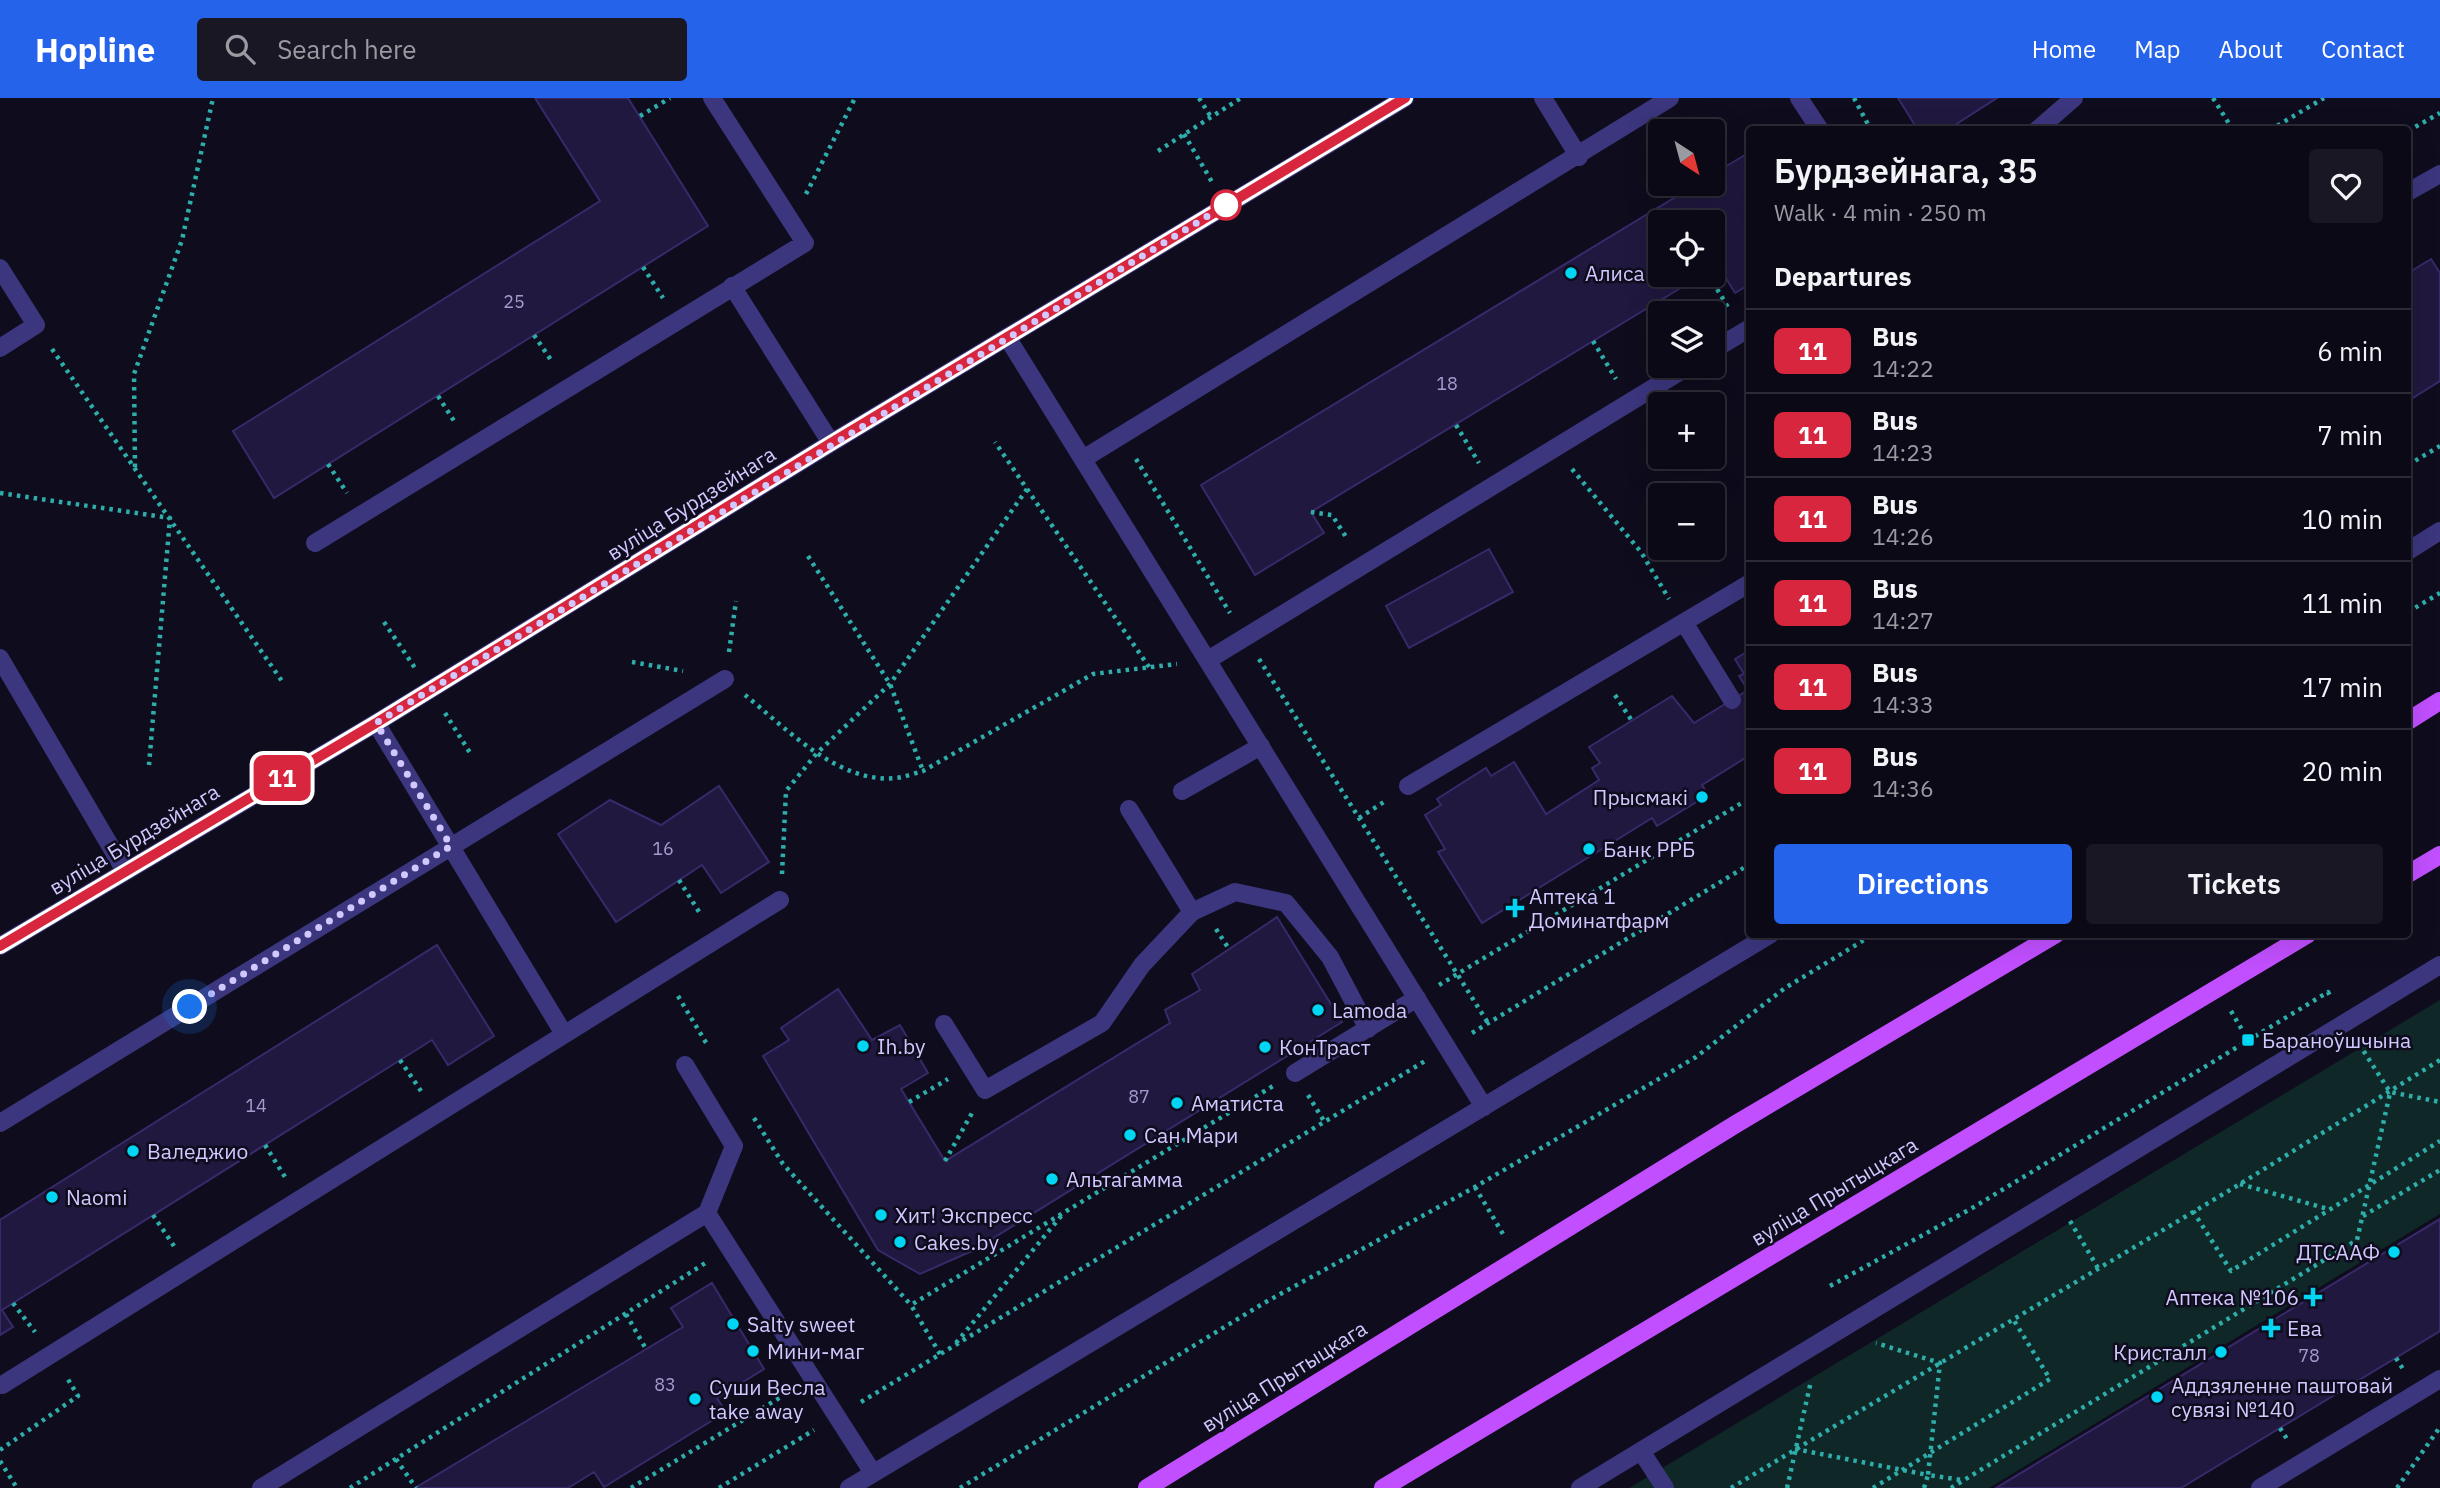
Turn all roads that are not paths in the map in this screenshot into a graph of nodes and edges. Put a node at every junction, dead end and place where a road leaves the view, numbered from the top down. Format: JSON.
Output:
{"nodes":[{"id":1,"x":712,"y":98,"type":"edge"},
{"id":2,"x":1405,"y":98,"type":"edge"},
{"id":3,"x":1543,"y":98,"type":"edge"},
{"id":4,"x":1670,"y":98,"type":"edge"},
{"id":5,"x":1799,"y":98,"type":"edge"},
{"id":6,"x":2074,"y":98,"type":"edge"},
{"id":7,"x":1817,"y":126,"type":"edge"},
{"id":8,"x":2042,"y":126,"type":"edge"},
{"id":9,"x":1579,"y":157,"type":"junction"},
{"id":10,"x":2440,"y":174,"type":"edge"},
{"id":11,"x":2411,"y":190,"type":"edge"},
{"id":12,"x":0,"y":268,"type":"edge"},
{"id":13,"x":732,"y":286,"type":"junction"},
{"id":14,"x":1746,"y":331,"type":"edge"},
{"id":15,"x":1007,"y":337,"type":"junction"},
{"id":16,"x":1725,"y":343,"type":"edge"},
{"id":17,"x":0,"y":348,"type":"edge"},
{"id":18,"x":1669,"y":378,"type":"edge"},
{"id":19,"x":831,"y":443,"type":"junction"},
{"id":20,"x":1083,"y":459,"type":"junction"},
{"id":21,"x":2440,"y":531,"type":"edge"},
{"id":22,"x":315,"y":543,"type":"dead end"},
{"id":23,"x":2411,"y":549,"type":"edge"},
{"id":24,"x":1746,"y":586,"type":"edge"},
{"id":25,"x":1685,"y":624,"type":"junction"},
{"id":26,"x":0,"y":659,"type":"edge"},
{"id":27,"x":1208,"y":660,"type":"junction"},
{"id":28,"x":724,"y":679,"type":"road end"},
{"id":29,"x":1732,"y":699,"type":"dead end"},
{"id":30,"x":2440,"y":701,"type":"edge"},
{"id":31,"x":2411,"y":719,"type":"edge"},
{"id":32,"x":376,"y":723,"type":"junction"},
{"id":33,"x":1261,"y":746,"type":"junction"},
{"id":34,"x":1408,"y":786,"type":"dead end"},
{"id":35,"x":1182,"y":791,"type":"dead end"},
{"id":36,"x":1129,"y":809,"type":"dead end"},
{"id":37,"x":451,"y":846,"type":"junction"},
{"id":38,"x":2440,"y":855,"type":"edge"},
{"id":39,"x":125,"y":871,"type":"junction"},
{"id":40,"x":2411,"y":872,"type":"edge"},
{"id":41,"x":780,"y":900,"type":"road end"},
{"id":42,"x":1192,"y":912,"type":"junction"},
{"id":43,"x":1764,"y":938,"type":"edge"},
{"id":44,"x":2049,"y":938,"type":"edge"},
{"id":45,"x":2301,"y":938,"type":"edge"},
{"id":46,"x":0,"y":946,"type":"edge"},
{"id":47,"x":2440,"y":965,"type":"edge"},
{"id":48,"x":1417,"y":998,"type":"junction"},
{"id":49,"x":944,"y":1024,"type":"dead end"},
{"id":50,"x":1368,"y":1028,"type":"junction"},
{"id":51,"x":564,"y":1034,"type":"junction"},
{"id":52,"x":685,"y":1065,"type":"dead end"},
{"id":53,"x":1295,"y":1073,"type":"road end"},
{"id":54,"x":1484,"y":1107,"type":"junction"},
{"id":55,"x":0,"y":1123,"type":"edge"},
{"id":56,"x":707,"y":1213,"type":"junction"},
{"id":57,"x":2440,"y":1379,"type":"edge"},
{"id":58,"x":2,"y":1385,"type":"dead end"},
{"id":59,"x":1641,"y":1451,"type":"junction"},
{"id":60,"x":873,"y":1473,"type":"junction"},
{"id":61,"x":261,"y":1488,"type":"edge"},
{"id":62,"x":849,"y":1488,"type":"edge"},
{"id":63,"x":1147,"y":1488,"type":"edge"},
{"id":64,"x":1383,"y":1488,"type":"edge"},
{"id":65,"x":1580,"y":1488,"type":"edge"},
{"id":66,"x":1665,"y":1488,"type":"edge"},
{"id":67,"x":2260,"y":1488,"type":"edge"}],
"edges":[{"from":1,"to":13,"type":"street"},
{"from":2,"to":15,"type":"street","name":"вуліца Бурдзейнага"},
{"from":3,"to":9,"type":"street"},
{"from":4,"to":9,"type":"street"},
{"from":5,"to":7,"type":"street"},
{"from":6,"to":8,"type":"street"},
{"from":9,"to":20,"type":"street"},
{"from":10,"to":11,"type":"street"},
{"from":12,"to":17,"type":"street"},
{"from":13,"to":19,"type":"street"},
{"from":13,"to":22,"type":"street"},
{"from":14,"to":16,"type":"street"},
{"from":15,"to":19,"type":"street","name":"вуліца Бурдзейнага"},
{"from":15,"to":20,"type":"street"},
{"from":18,"to":27,"type":"street"},
{"from":19,"to":32,"type":"street","name":"вуліца Бурдзейнага"},
{"from":20,"to":27,"type":"street"},
{"from":21,"to":23,"type":"street"},
{"from":24,"to":25,"type":"street"},
{"from":25,"to":29,"type":"street"},
{"from":25,"to":34,"type":"street"},
{"from":26,"to":39,"type":"street"},
{"from":27,"to":33,"type":"street"},
{"from":28,"to":37,"type":"street"},
{"from":30,"to":31,"type":"main road"},
{"from":32,"to":37,"type":"street"},
{"from":32,"to":39,"type":"street","name":"вуліца Бурдзейнага"},
{"from":33,"to":35,"type":"street"},
{"from":33,"to":48,"type":"street"},
{"from":36,"to":42,"type":"street"},
{"from":37,"to":51,"type":"street"},
{"from":37,"to":55,"type":"street"},
{"from":38,"to":40,"type":"main road"},
{"from":39,"to":46,"type":"street","name":"вуліца Бурдзейнага"},
{"from":41,"to":51,"type":"street"},
{"from":42,"to":49,"type":"street"},
{"from":42,"to":50,"type":"street"},
{"from":43,"to":54,"type":"street"},
{"from":44,"to":63,"type":"main road","name":"вуліца Прытыцкага"},
{"from":45,"to":64,"type":"main road","name":"вуліца Прытыцкага"},
{"from":47,"to":59,"type":"street"},
{"from":48,"to":50,"type":"street"},
{"from":48,"to":54,"type":"street"},
{"from":50,"to":53,"type":"street"},
{"from":51,"to":58,"type":"street"},
{"from":52,"to":56,"type":"street"},
{"from":54,"to":60,"type":"street"},
{"from":56,"to":60,"type":"street"},
{"from":56,"to":61,"type":"street"},
{"from":57,"to":67,"type":"street"},
{"from":59,"to":65,"type":"street"},
{"from":59,"to":66,"type":"street"},
{"from":60,"to":62,"type":"street"}]}
